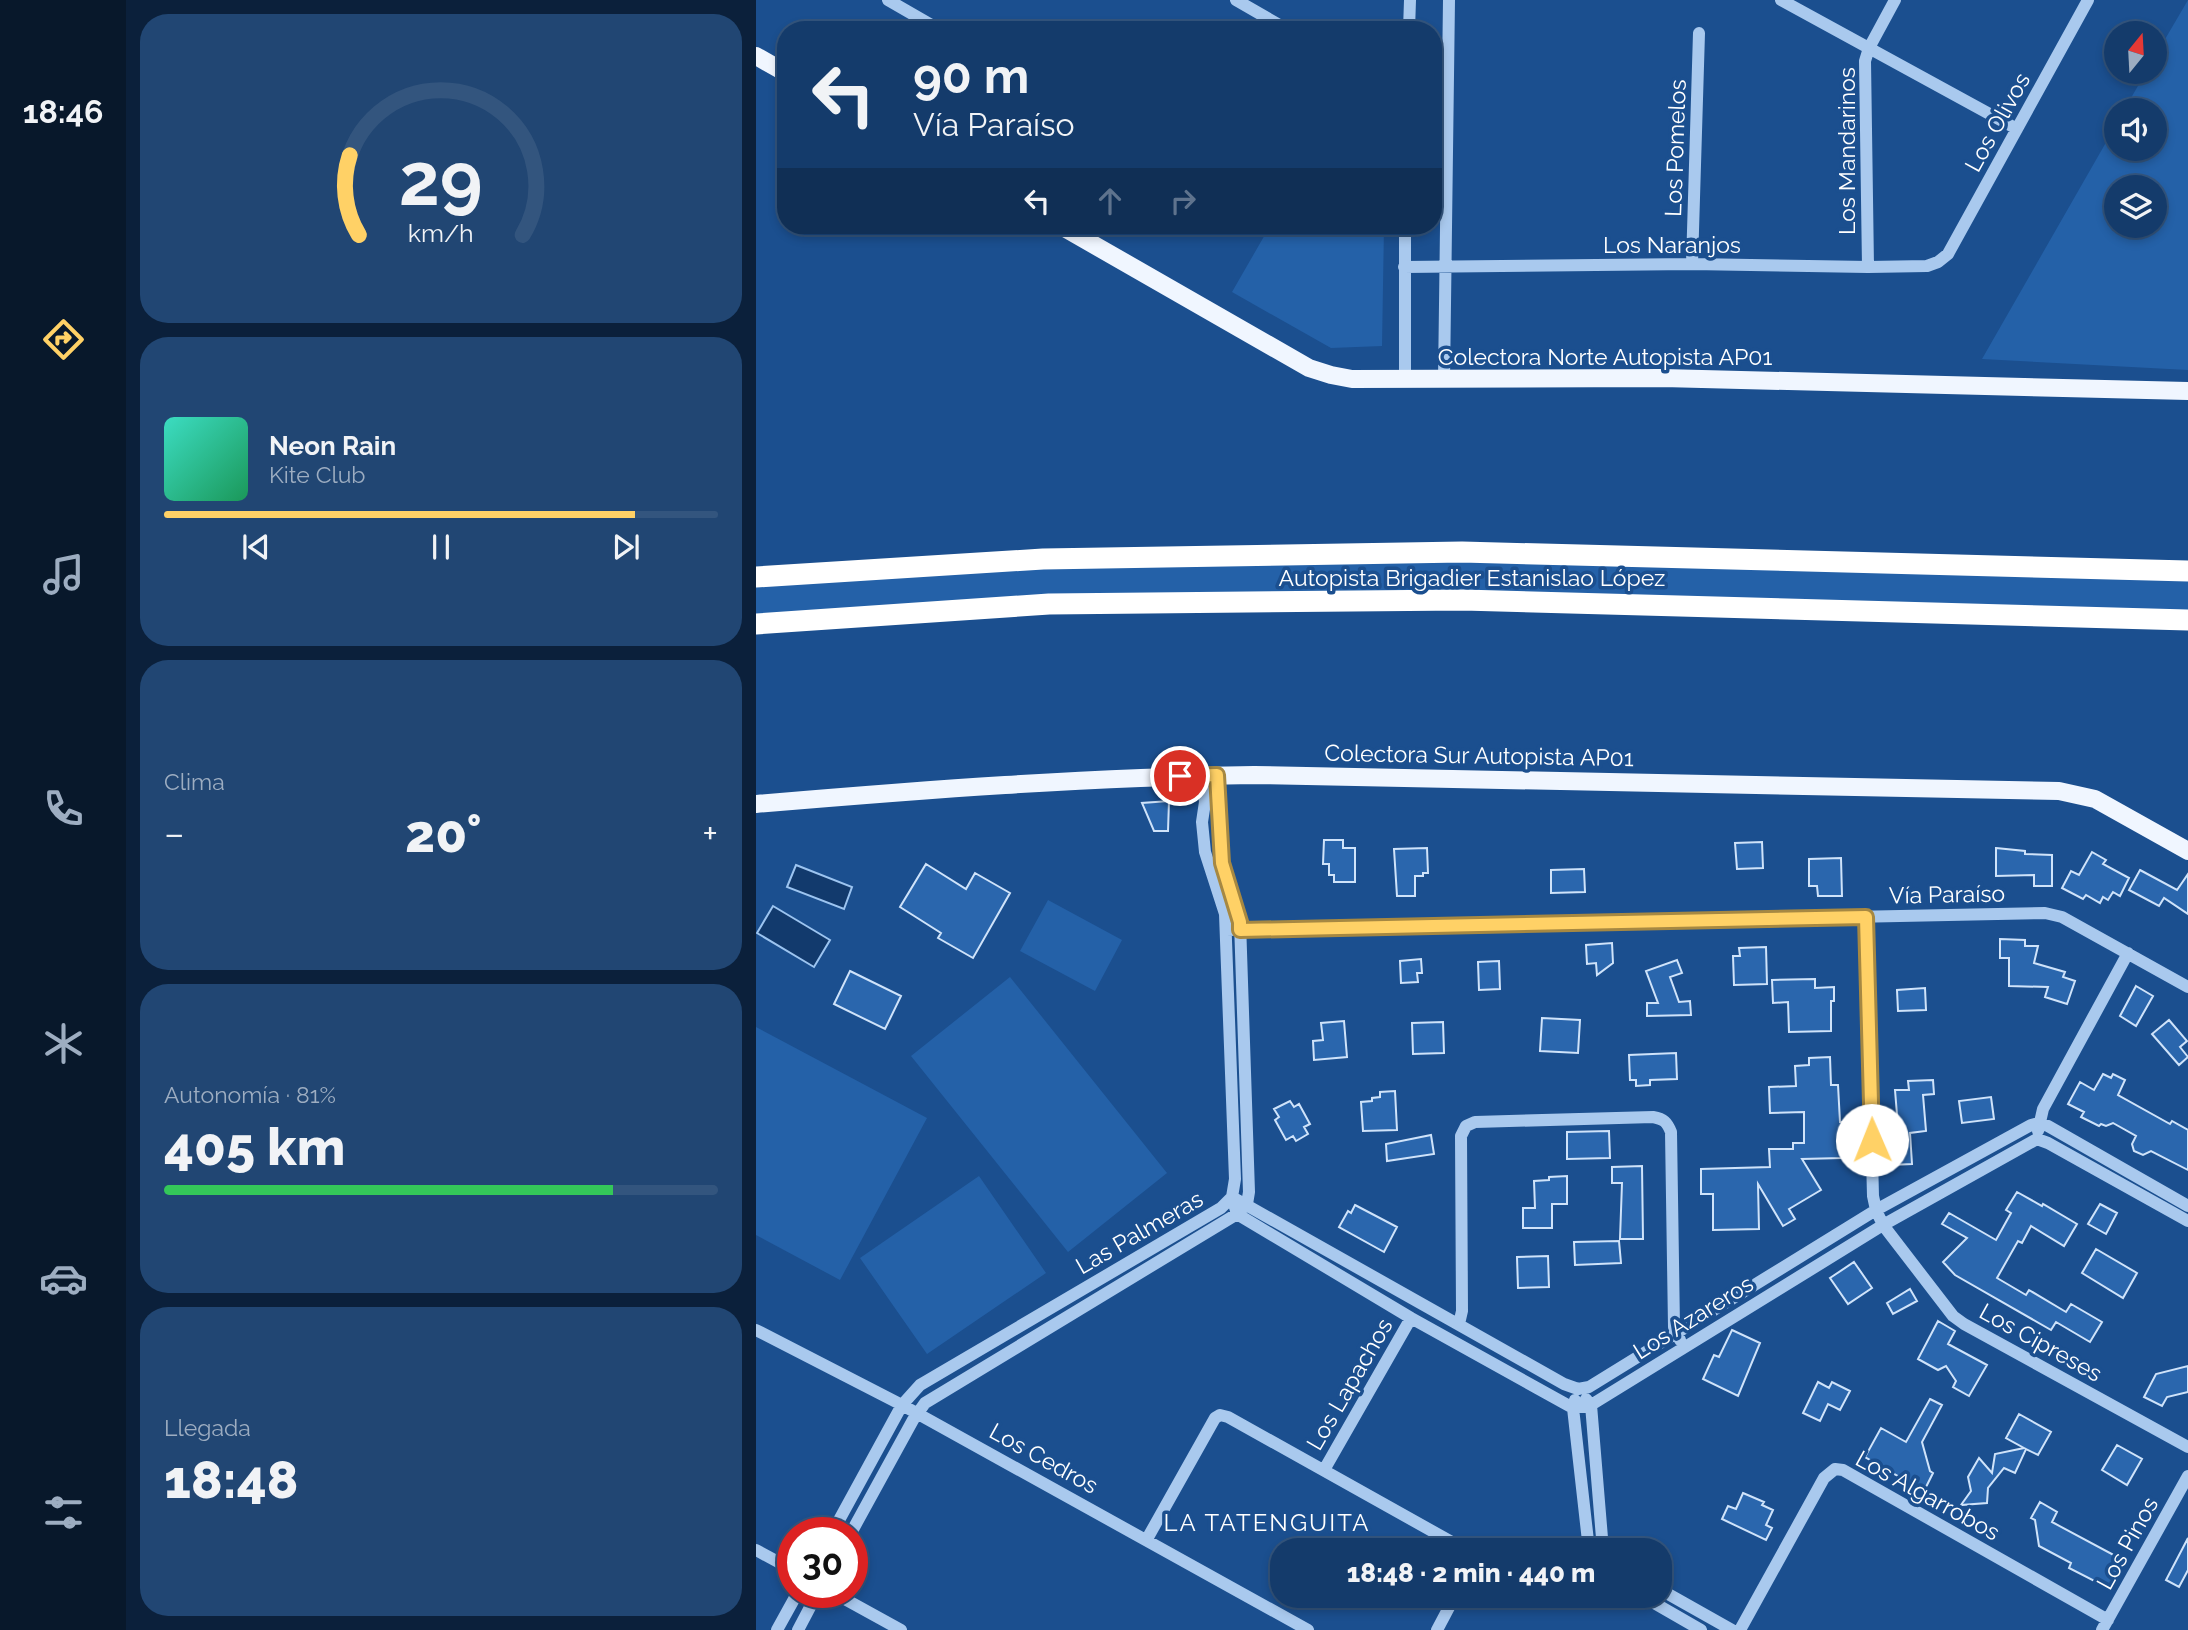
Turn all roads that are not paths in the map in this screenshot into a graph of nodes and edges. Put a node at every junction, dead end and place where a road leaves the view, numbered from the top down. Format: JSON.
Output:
{"nodes":[{"id":1,"x":888,"y":0,"type":"edge"},
{"id":2,"x":1236,"y":0,"type":"edge"},
{"id":3,"x":1410,"y":0,"type":"edge"},
{"id":4,"x":1449,"y":0,"type":"edge"},
{"id":5,"x":1782,"y":0,"type":"edge"},
{"id":6,"x":1895,"y":0,"type":"edge"},
{"id":7,"x":2088,"y":0,"type":"edge"},
{"id":8,"x":911,"y":6,"type":"edge"},
{"id":9,"x":929,"y":21,"type":"edge"},
{"id":10,"x":1272,"y":21,"type":"edge"},
{"id":11,"x":1409,"y":21,"type":"edge"},
{"id":12,"x":1699,"y":33,"type":"dead end"},
{"id":13,"x":1869,"y":48,"type":"junction"},
{"id":14,"x":756,"y":57,"type":"edge"},
{"id":15,"x":777,"y":68,"type":"edge"},
{"id":16,"x":1442,"y":69,"type":"edge"},
{"id":17,"x":2017,"y":128,"type":"junction"},
{"id":18,"x":1442,"y":199,"type":"edge"},
{"id":19,"x":1077,"y":235,"type":"edge"},
{"id":20,"x":1405,"y":235,"type":"edge"},
{"id":21,"x":1938,"y":262,"type":"joint"},
{"id":22,"x":1692,"y":264,"type":"junction"},
{"id":23,"x":1444,"y":265,"type":"junction"},
{"id":24,"x":1404,"y":267,"type":"junction"},
{"id":25,"x":1868,"y":267,"type":"junction"},
{"id":26,"x":1405,"y":379,"type":"junction"},
{"id":27,"x":1444,"y":380,"type":"junction"},
{"id":28,"x":2188,"y":391,"type":"edge"},
{"id":29,"x":2188,"y":571,"type":"edge"},
{"id":30,"x":756,"y":576,"type":"edge"},
{"id":31,"x":2188,"y":620,"type":"edge"},
{"id":32,"x":756,"y":624,"type":"edge"},
{"id":33,"x":1209,"y":775,"type":"junction"},
{"id":34,"x":756,"y":804,"type":"edge"},
{"id":35,"x":2188,"y":851,"type":"edge"},
{"id":36,"x":1866,"y":917,"type":"junction"},
{"id":37,"x":1226,"y":930,"type":"junction"},
{"id":38,"x":1240,"y":930,"type":"junction"},
{"id":39,"x":2128,"y":953,"type":"junction"},
{"id":40,"x":2188,"y":988,"type":"edge"},
{"id":41,"x":2039,"y":1123,"type":"junction"},
{"id":42,"x":2037,"y":1139,"type":"junction"},
{"id":43,"x":1232,"y":1197,"type":"junction"},
{"id":44,"x":1247,"y":1204,"type":"junction"},
{"id":45,"x":2188,"y":1206,"type":"edge"},
{"id":46,"x":1876,"y":1210,"type":"junction"},
{"id":47,"x":1237,"y":1214,"type":"junction"},
{"id":48,"x":2188,"y":1221,"type":"edge"},
{"id":49,"x":1883,"y":1225,"type":"junction"},
{"id":50,"x":1405,"y":1293,"type":"junction"},
{"id":51,"x":1395,"y":1309,"type":"junction"},
{"id":52,"x":1410,"y":1318,"type":"junction"},
{"id":53,"x":1460,"y":1324,"type":"junction"},
{"id":54,"x":756,"y":1330,"type":"edge"},
{"id":55,"x":1676,"y":1335,"type":"junction"},
{"id":56,"x":1684,"y":1347,"type":"junction"},
{"id":57,"x":1578,"y":1390,"type":"junction"},
{"id":58,"x":902,"y":1405,"type":"junction"},
{"id":59,"x":1591,"y":1405,"type":"junction"},
{"id":60,"x":1573,"y":1408,"type":"junction"},
{"id":61,"x":917,"y":1413,"type":"junction"},
{"id":62,"x":2188,"y":1447,"type":"edge"},
{"id":63,"x":1324,"y":1471,"type":"junction"},
{"id":64,"x":2188,"y":1476,"type":"edge"},
{"id":65,"x":840,"y":1517,"type":"edge"},
{"id":66,"x":860,"y":1517,"type":"edge"},
{"id":67,"x":1444,"y":1538,"type":"edge"},
{"id":68,"x":1588,"y":1538,"type":"edge"},
{"id":69,"x":1602,"y":1538,"type":"edge"},
{"id":70,"x":1147,"y":1539,"type":"junction"},
{"id":71,"x":756,"y":1550,"type":"edge"},
{"id":72,"x":777,"y":1561,"type":"edge"},
{"id":73,"x":1672,"y":1596,"type":"edge"},
{"id":74,"x":789,"y":1608,"type":"edge"},
{"id":75,"x":809,"y":1608,"type":"edge"},
{"id":76,"x":861,"y":1608,"type":"edge"},
{"id":77,"x":1449,"y":1608,"type":"edge"},
{"id":78,"x":1663,"y":1608,"type":"edge"},
{"id":79,"x":1753,"y":1611,"type":"junction"},
{"id":80,"x":2105,"y":1625,"type":"edge"},
{"id":81,"x":1728,"y":1629,"type":"edge"},
{"id":82,"x":777,"y":1630,"type":"edge"},
{"id":83,"x":797,"y":1630,"type":"edge"},
{"id":84,"x":901,"y":1630,"type":"edge"},
{"id":85,"x":1308,"y":1630,"type":"edge"},
{"id":86,"x":1437,"y":1630,"type":"edge"},
{"id":87,"x":1701,"y":1630,"type":"edge"},
{"id":88,"x":1741,"y":1630,"type":"edge"}],
"edges":[{"from":1,"to":8,"type":"street"},
{"from":2,"to":10,"type":"street"},
{"from":3,"to":11,"type":"street"},
{"from":4,"to":16,"type":"street"},
{"from":5,"to":13,"type":"street"},
{"from":6,"to":13,"type":"street","name":"Los Mandarinos"},
{"from":7,"to":17,"type":"street","name":"Los Olivos"},
{"from":8,"to":9,"type":"street"},
{"from":12,"to":22,"type":"street","name":"Los Pomelos"},
{"from":13,"to":17,"type":"street"},
{"from":13,"to":25,"type":"street","name":"Los Mandarinos"},
{"from":14,"to":15,"type":"main road"},
{"from":17,"to":21,"type":"street","name":"Los Olivos"},
{"from":18,"to":23,"type":"street"},
{"from":19,"to":26,"type":"main road","name":"Colectora Norte Autopista AP01"},
{"from":20,"to":24,"type":"street"},
{"from":21,"to":25,"type":"street","name":"Los Naranjos"},
{"from":22,"to":23,"type":"street","name":"Los Naranjos"},
{"from":22,"to":25,"type":"street","name":"Los Naranjos"},
{"from":23,"to":24,"type":"street","name":"Los Naranjos"},
{"from":23,"to":27,"type":"street"},
{"from":24,"to":26,"type":"street"},
{"from":26,"to":27,"type":"main road","name":"Colectora Norte Autopista AP01"},
{"from":27,"to":28,"type":"main road","name":"Colectora Norte Autopista AP01"},
{"from":29,"to":30,"type":"highway","name":"Autopista Brigadier Estanislao López"},
{"from":31,"to":32,"type":"highway","name":"Autopista Brigadier Estanislao López"},
{"from":33,"to":34,"type":"main road","name":"Colectora Sur Autopista AP01"},
{"from":33,"to":35,"type":"main road","name":"Colectora Sur Autopista AP01"},
{"from":33,"to":37,"type":"street","name":"Las Palmeras"},
{"from":33,"to":38,"type":"street"},
{"from":36,"to":38,"type":"street","name":"Vía Paraíso"},
{"from":36,"to":39,"type":"street","name":"Vía Paraíso"},
{"from":36,"to":46,"type":"street","name":"Los Cipreses"},
{"from":37,"to":38,"type":"street","name":"Vía Paraíso"},
{"from":37,"to":43,"type":"street","name":"Las Palmeras"},
{"from":38,"to":44,"type":"street"},
{"from":39,"to":40,"type":"street","name":"Vía Paraíso"},
{"from":39,"to":41,"type":"street"},
{"from":41,"to":42,"type":"street"},
{"from":41,"to":45,"type":"street"},
{"from":41,"to":46,"type":"street","name":"Los Azareros"},
{"from":42,"to":48,"type":"street"},
{"from":42,"to":49,"type":"street","name":"Los Azareros"},
{"from":43,"to":44,"type":"street"},
{"from":43,"to":47,"type":"street"},
{"from":43,"to":58,"type":"street","name":"Las Palmeras"},
{"from":44,"to":47,"type":"street","name":"Las Palmeras"},
{"from":44,"to":50,"type":"street"},
{"from":46,"to":49,"type":"street","name":"Los Cipreses"},
{"from":46,"to":55,"type":"street","name":"Los Azareros"},
{"from":47,"to":51,"type":"street"},
{"from":47,"to":61,"type":"street","name":"Las Palmeras"},
{"from":49,"to":56,"type":"street","name":"Los Azareros"},
{"from":49,"to":62,"type":"street","name":"Los Cipreses"},
{"from":50,"to":51,"type":"street"},
{"from":50,"to":53,"type":"street"},
{"from":51,"to":52,"type":"street"},
{"from":52,"to":60,"type":"street"},
{"from":52,"to":63,"type":"street","name":"Los Lapachos"},
{"from":53,"to":55,"type":"street"},
{"from":53,"to":57,"type":"street"},
{"from":54,"to":58,"type":"street","name":"Los Cedros"},
{"from":55,"to":56,"type":"street"},
{"from":55,"to":57,"type":"street","name":"Los Azareros"},
{"from":56,"to":59,"type":"street","name":"Los Azareros"},
{"from":57,"to":59,"type":"street"},
{"from":57,"to":60,"type":"street"},
{"from":58,"to":61,"type":"street","name":"Los Cedros"},
{"from":58,"to":65,"type":"street","name":"Las Palmeras"},
{"from":59,"to":60,"type":"street","name":"Los Azareros"},
{"from":59,"to":69,"type":"street"},
{"from":60,"to":68,"type":"street"},
{"from":61,"to":66,"type":"street","name":"Las Palmeras"},
{"from":61,"to":70,"type":"street","name":"Los Cedros"},
{"from":63,"to":67,"type":"street","name":"Los Lapachos"},
{"from":63,"to":70,"type":"street","name":"Los Lapachos"},
{"from":64,"to":80,"type":"street","name":"Los Pinos"},
{"from":70,"to":85,"type":"street","name":"Los Cedros"},
{"from":71,"to":72,"type":"street"},
{"from":73,"to":81,"type":"street"},
{"from":74,"to":82,"type":"street"},
{"from":75,"to":83,"type":"street"},
{"from":76,"to":84,"type":"street"},
{"from":77,"to":86,"type":"street"},
{"from":78,"to":87,"type":"street"},
{"from":79,"to":80,"type":"street","name":"Los Algarrobos"},
{"from":79,"to":81,"type":"street"},
{"from":79,"to":88,"type":"street"}]}
